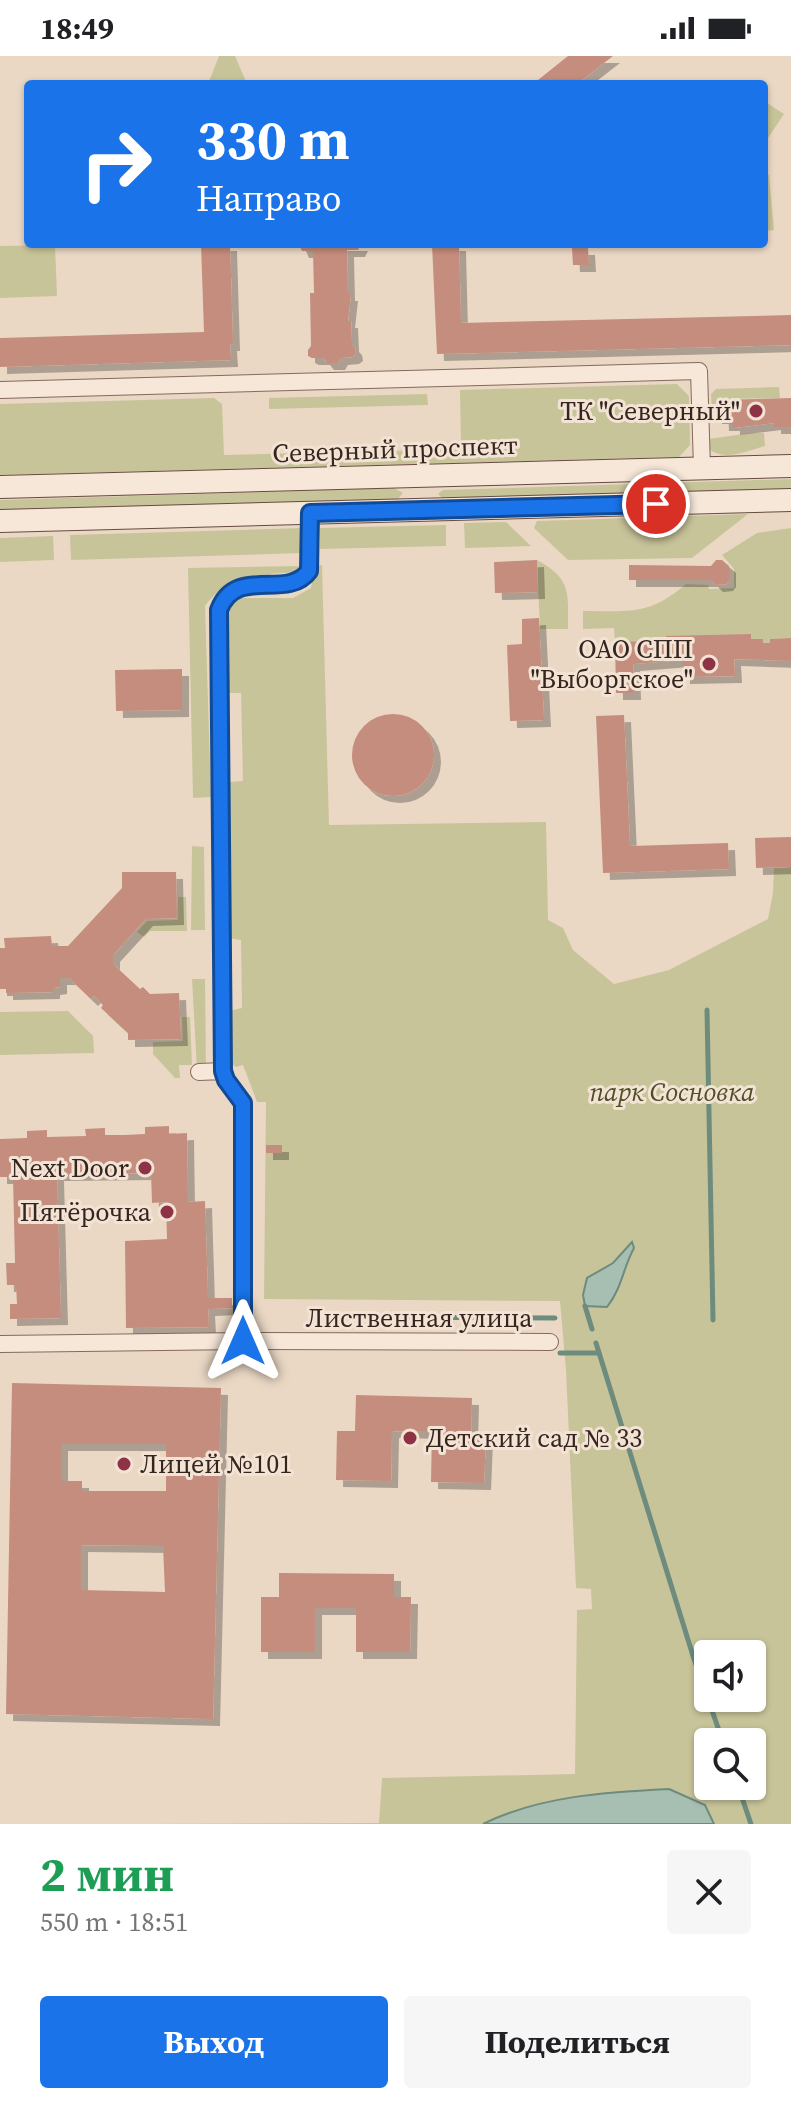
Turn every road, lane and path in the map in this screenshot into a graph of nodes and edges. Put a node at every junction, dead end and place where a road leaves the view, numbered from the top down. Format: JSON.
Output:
{"nodes":[{"id":1,"x":0,"y":390,"type":"edge"},
{"id":2,"x":791,"y":466,"type":"edge"},
{"id":3,"x":702,"y":468,"type":"junction"},
{"id":4,"x":0,"y":487,"type":"edge"},
{"id":5,"x":791,"y":500,"type":"edge"},
{"id":6,"x":310,"y":513,"type":"junction"},
{"id":7,"x":0,"y":521,"type":"edge"},
{"id":8,"x":223,"y":1071,"type":"junction"},
{"id":9,"x":199,"y":1072,"type":"dead end"},
{"id":10,"x":243,"y":1341,"type":"junction"},
{"id":11,"x":550,"y":1342,"type":"dead end"},
{"id":12,"x":0,"y":1344,"type":"edge"}],
"edges":[{"from":1,"to":3,"type":"street"},
{"from":2,"to":3,"type":"main road","name":"Северный проспект"},
{"from":3,"to":4,"type":"main road","name":"Северный проспект"},
{"from":5,"to":6,"type":"main road"},
{"from":6,"to":7,"type":"main road"},
{"from":6,"to":8,"type":"street"},
{"from":8,"to":9,"type":"street"},
{"from":8,"to":10,"type":"street"},
{"from":10,"to":11,"type":"street","name":"Лиственная улица"},
{"from":10,"to":12,"type":"street","name":"Лиственная улица"}]}
